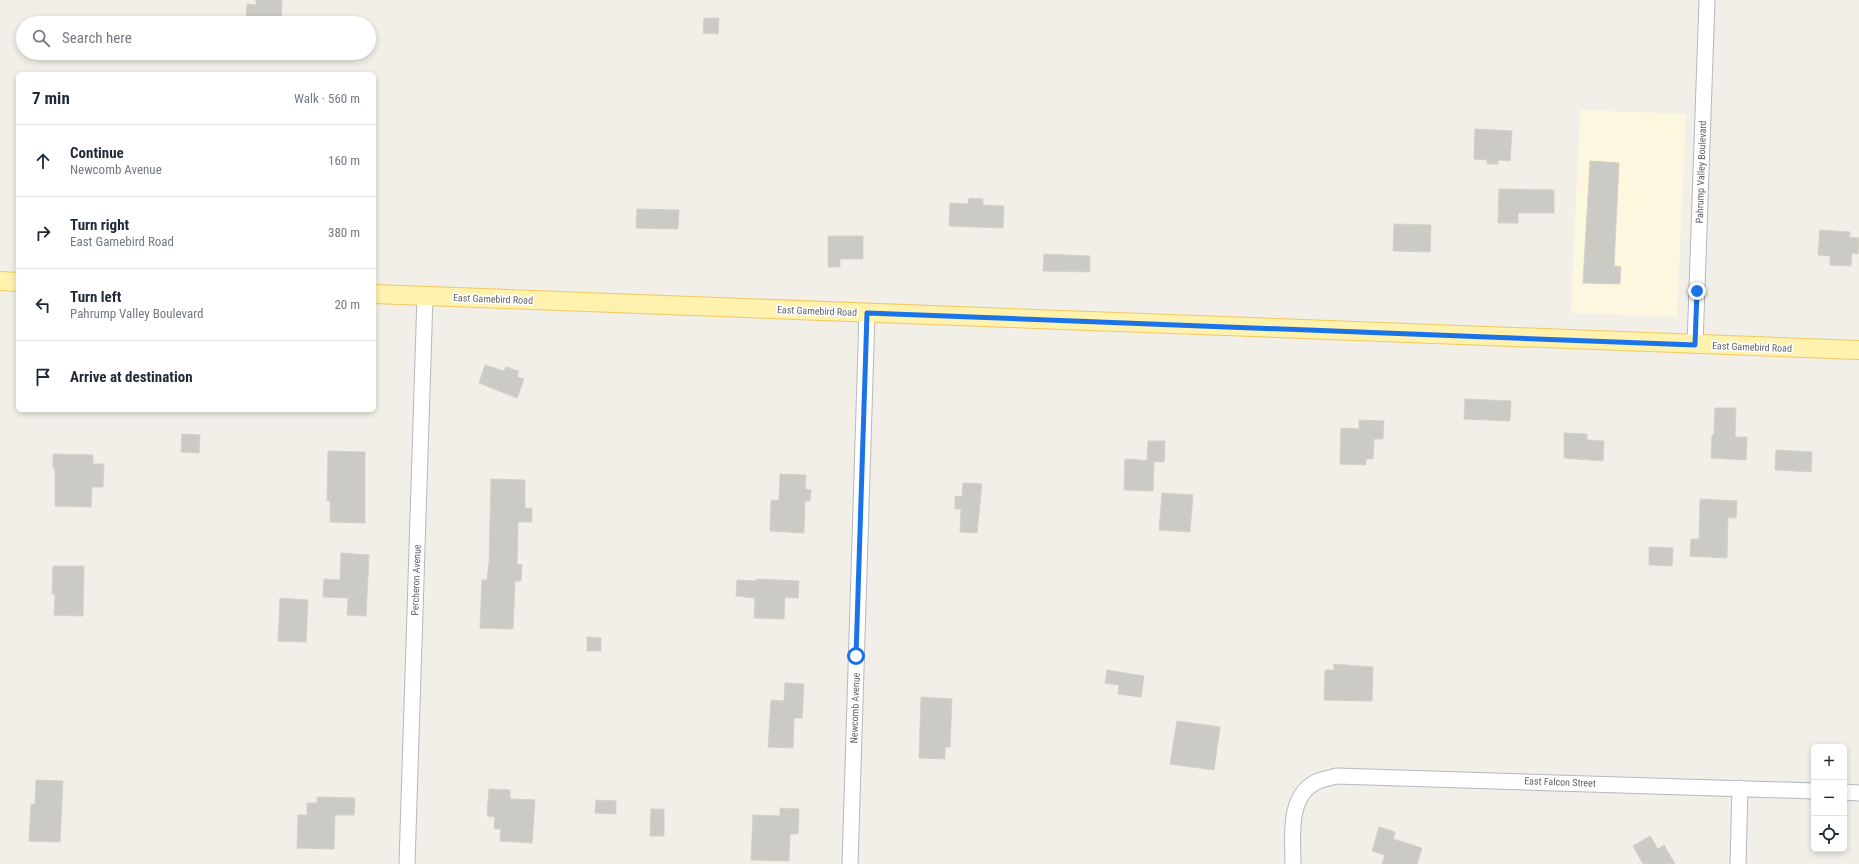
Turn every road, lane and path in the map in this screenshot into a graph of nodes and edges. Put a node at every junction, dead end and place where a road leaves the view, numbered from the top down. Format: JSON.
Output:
{"nodes":[{"id":1,"x":1707,"y":0,"type":"edge"},
{"id":2,"x":0,"y":281,"type":"edge"},
{"id":3,"x":16,"y":282,"type":"edge"},
{"id":4,"x":376,"y":294,"type":"edge"},
{"id":5,"x":425,"y":296,"type":"junction"},
{"id":6,"x":867,"y":313,"type":"junction"},
{"id":7,"x":1695,"y":345,"type":"junction"},
{"id":8,"x":1859,"y":350,"type":"edge"},
{"id":9,"x":1740,"y":788,"type":"junction"},
{"id":10,"x":1811,"y":791,"type":"edge"},
{"id":11,"x":1847,"y":792,"type":"edge"},
{"id":12,"x":1859,"y":792,"type":"edge"},
{"id":13,"x":407,"y":864,"type":"edge"},
{"id":14,"x":850,"y":864,"type":"edge"},
{"id":15,"x":1293,"y":864,"type":"edge"},
{"id":16,"x":1738,"y":864,"type":"edge"}],
"edges":[{"from":1,"to":7,"type":"street","name":"Pahrump Valley Boulevard"},
{"from":2,"to":3,"type":"main road"},
{"from":4,"to":5,"type":"main road","name":"East Gamebird Road"},
{"from":5,"to":6,"type":"main road","name":"East Gamebird Road"},
{"from":5,"to":13,"type":"street","name":"Percheron Avenue"},
{"from":6,"to":7,"type":"main road","name":"East Gamebird Road"},
{"from":6,"to":14,"type":"street","name":"Newcomb Avenue"},
{"from":7,"to":8,"type":"main road","name":"East Gamebird Road"},
{"from":9,"to":10,"type":"street","name":"East Falcon Street"},
{"from":9,"to":15,"type":"street","name":"East Falcon Street"},
{"from":9,"to":16,"type":"street"},
{"from":11,"to":12,"type":"street"}]}
